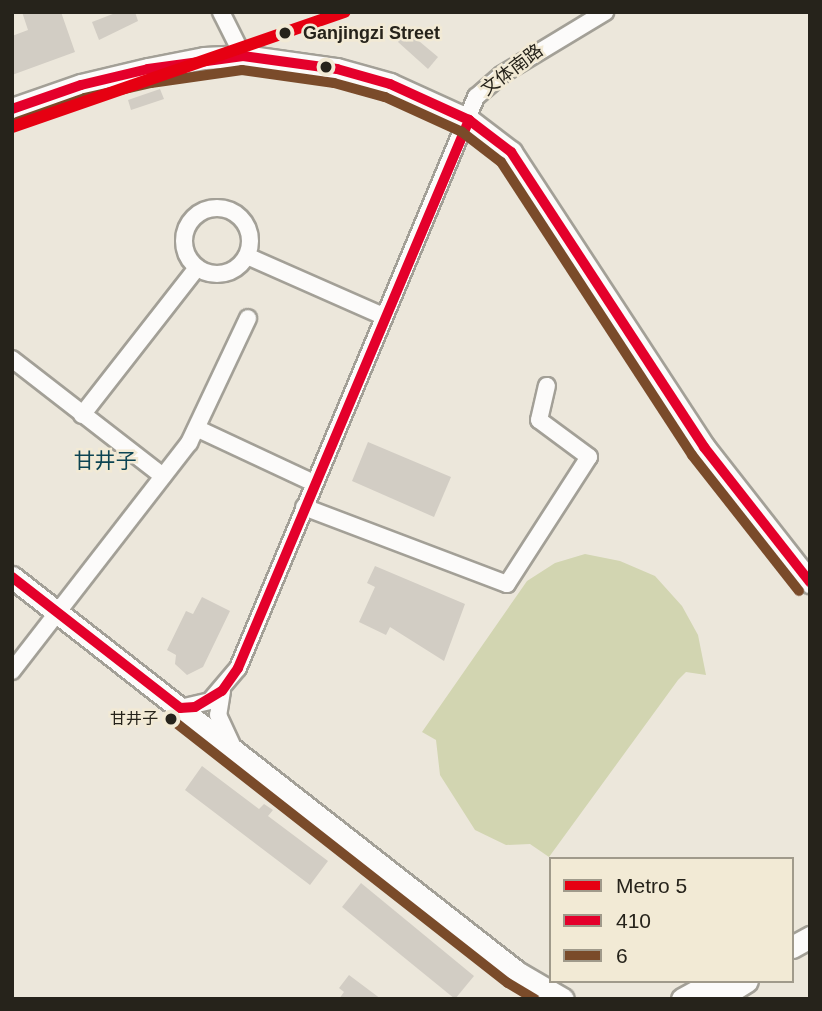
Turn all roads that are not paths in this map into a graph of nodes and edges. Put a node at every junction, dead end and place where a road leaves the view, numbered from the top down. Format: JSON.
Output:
{"nodes":[{"id":1,"x":221,"y":12,"type":"edge"},
{"id":2,"x":572,"y":12,"type":"edge"},
{"id":3,"x":605,"y":12,"type":"edge"},
{"id":4,"x":568,"y":30,"type":"junction"},
{"id":5,"x":243,"y":56,"type":"junction"},
{"id":6,"x":12,"y":109,"type":"edge"},
{"id":7,"x":469,"y":120,"type":"junction"},
{"id":8,"x":247,"y":256,"type":"junction"},
{"id":9,"x":197,"y":268,"type":"junction"},
{"id":10,"x":383,"y":316,"type":"junction"},
{"id":11,"x":248,"y":318,"type":"dead end"},
{"id":12,"x":12,"y":359,"type":"edge"},
{"id":13,"x":547,"y":386,"type":"dead end"},
{"id":14,"x":82,"y":415,"type":"junction"},
{"id":15,"x":198,"y":429,"type":"junction"},
{"id":16,"x":163,"y":476,"type":"junction"},
{"id":17,"x":314,"y":483,"type":"junction"},
{"id":18,"x":304,"y":507,"type":"junction"},
{"id":19,"x":12,"y":577,"type":"edge"},
{"id":20,"x":810,"y":582,"type":"edge"},
{"id":21,"x":58,"y":612,"type":"junction"},
{"id":22,"x":12,"y":671,"type":"edge"},
{"id":23,"x":222,"y":691,"type":"junction"},
{"id":24,"x":180,"y":708,"type":"junction"},
{"id":25,"x":240,"y":755,"type":"junction"},
{"id":26,"x":710,"y":983,"type":"edge"},
{"id":27,"x":744,"y":983,"type":"edge"},
{"id":28,"x":564,"y":999,"type":"edge"},
{"id":29,"x":682,"y":999,"type":"edge"},
{"id":30,"x":718,"y":999,"type":"edge"}],
"edges":[{"from":1,"to":5,"type":"street"},
{"from":2,"to":4,"type":"street"},
{"from":3,"to":4,"type":"street","name":"文体南路"},
{"from":4,"to":7,"type":"street","name":"文体南路"},
{"from":5,"to":6,"type":"street"},
{"from":5,"to":7,"type":"street"},
{"from":7,"to":10,"type":"street","name":"文体南路"},
{"from":7,"to":20,"type":"street"},
{"from":8,"to":9,"type":"street"},
{"from":8,"to":9,"type":"street"},
{"from":8,"to":10,"type":"street"},
{"from":9,"to":14,"type":"street"},
{"from":10,"to":17,"type":"street","name":"文体南路"},
{"from":11,"to":15,"type":"street"},
{"from":12,"to":14,"type":"street"},
{"from":13,"to":18,"type":"street"},
{"from":14,"to":16,"type":"street"},
{"from":15,"to":16,"type":"street"},
{"from":15,"to":17,"type":"street"},
{"from":16,"to":21,"type":"street"},
{"from":17,"to":18,"type":"street","name":"文体南路"},
{"from":18,"to":23,"type":"street","name":"文体南路"},
{"from":19,"to":21,"type":"street"},
{"from":21,"to":22,"type":"street"},
{"from":21,"to":24,"type":"street"},
{"from":23,"to":24,"type":"street"},
{"from":23,"to":25,"type":"street"},
{"from":24,"to":25,"type":"street"},
{"from":25,"to":28,"type":"street"},
{"from":26,"to":29,"type":"street"},
{"from":27,"to":30,"type":"street"}]}
